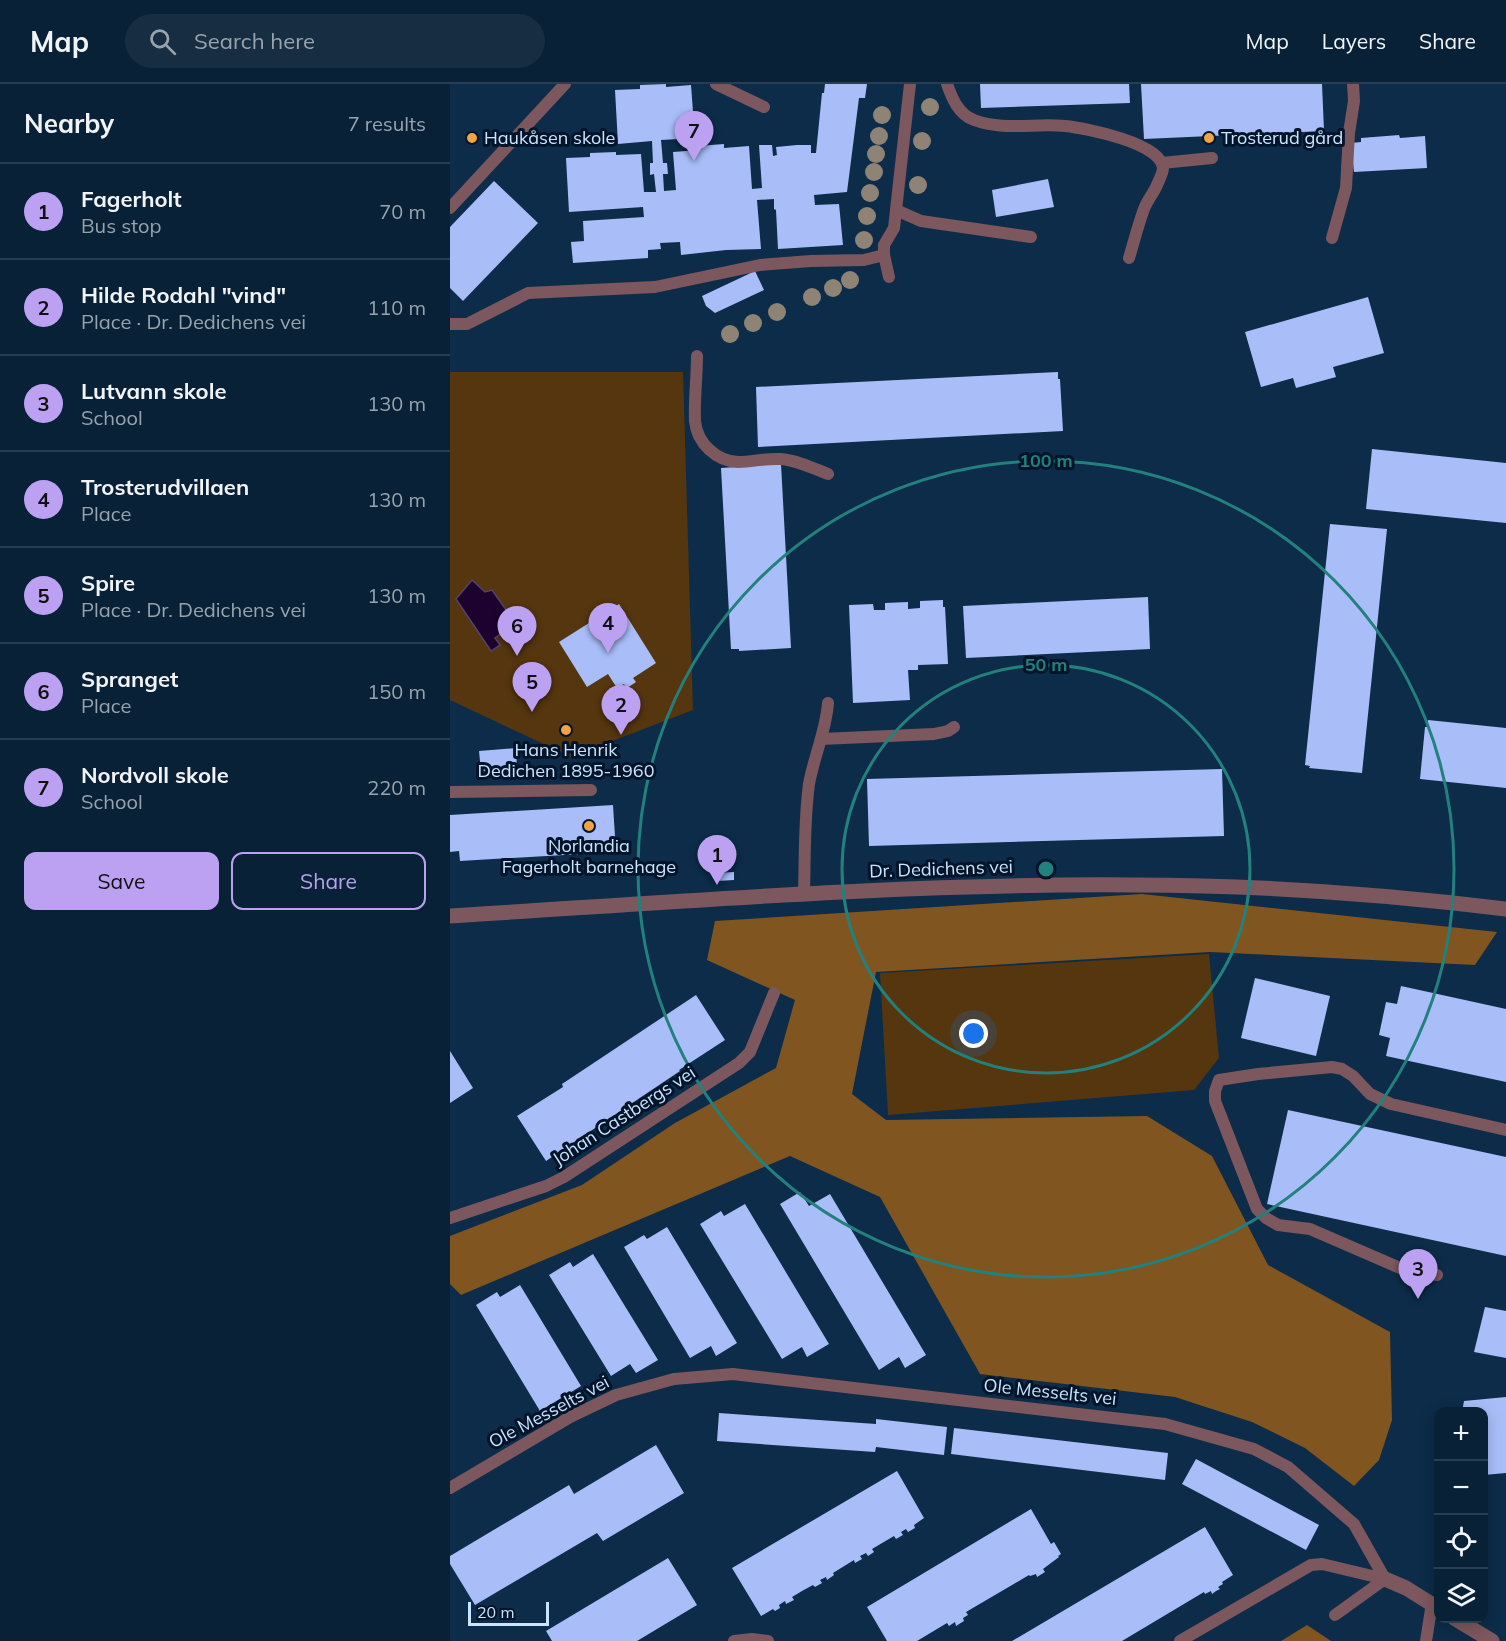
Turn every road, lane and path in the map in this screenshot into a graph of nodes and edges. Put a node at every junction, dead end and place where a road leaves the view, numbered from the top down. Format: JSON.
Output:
{"nodes":[{"id":1,"x":565,"y":84,"type":"edge"},
{"id":2,"x":716,"y":84,"type":"edge"},
{"id":3,"x":910,"y":84,"type":"edge"},
{"id":4,"x":947,"y":84,"type":"edge"},
{"id":5,"x":1353,"y":84,"type":"edge"},
{"id":6,"x":764,"y":107,"type":"dead end"},
{"id":7,"x":1212,"y":158,"type":"dead end"},
{"id":8,"x":1162,"y":163,"type":"junction"},
{"id":9,"x":450,"y":208,"type":"edge"},
{"id":10,"x":896,"y":210,"type":"junction"},
{"id":11,"x":1031,"y":237,"type":"dead end"},
{"id":12,"x":1332,"y":238,"type":"dead end"},
{"id":13,"x":884,"y":255,"type":"junction"},
{"id":14,"x":1129,"y":258,"type":"dead end"},
{"id":15,"x":889,"y":278,"type":"dead end"},
{"id":16,"x":450,"y":324,"type":"edge"},
{"id":17,"x":697,"y":356,"type":"dead end"},
{"id":18,"x":828,"y":474,"type":"dead end"},
{"id":19,"x":828,"y":703,"type":"dead end"},
{"id":20,"x":954,"y":727,"type":"dead end"},
{"id":21,"x":821,"y":739,"type":"junction"},
{"id":22,"x":591,"y":790,"type":"dead end"},
{"id":23,"x":450,"y":792,"type":"edge"},
{"id":24,"x":804,"y":894,"type":"junction"},
{"id":25,"x":1506,"y":909,"type":"edge"},
{"id":26,"x":450,"y":916,"type":"edge"},
{"id":27,"x":774,"y":993,"type":"dead end"},
{"id":28,"x":1506,"y":1130,"type":"edge"},
{"id":29,"x":450,"y":1218,"type":"edge"},
{"id":30,"x":1437,"y":1275,"type":"dead end"},
{"id":31,"x":450,"y":1488,"type":"edge"},
{"id":32,"x":1385,"y":1579,"type":"junction"},
{"id":33,"x":1434,"y":1605,"type":"edge"},
{"id":34,"x":1434,"y":1610,"type":"edge"},
{"id":35,"x":1335,"y":1615,"type":"dead end"},
{"id":36,"x":1463,"y":1623,"type":"edge"},
{"id":37,"x":734,"y":1641,"type":"edge"},
{"id":38,"x":768,"y":1641,"type":"edge"},
{"id":39,"x":1180,"y":1641,"type":"edge"},
{"id":40,"x":1426,"y":1641,"type":"edge"},
{"id":41,"x":1492,"y":1641,"type":"edge"}],
"edges":[{"from":1,"to":9,"type":"lane"},
{"from":2,"to":6,"type":"lane"},
{"from":3,"to":10,"type":"lane"},
{"from":4,"to":8,"type":"lane"},
{"from":5,"to":12,"type":"lane"},
{"from":7,"to":8,"type":"lane"},
{"from":8,"to":14,"type":"lane"},
{"from":10,"to":11,"type":"lane"},
{"from":10,"to":13,"type":"lane"},
{"from":13,"to":15,"type":"lane"},
{"from":13,"to":16,"type":"lane"},
{"from":17,"to":18,"type":"lane"},
{"from":19,"to":21,"type":"lane"},
{"from":20,"to":21,"type":"lane"},
{"from":21,"to":24,"type":"lane"},
{"from":22,"to":23,"type":"lane"},
{"from":24,"to":25,"type":"street","name":"Dr. Dedichens vei"},
{"from":24,"to":26,"type":"street","name":"Dr. Dedichens vei"},
{"from":27,"to":29,"type":"lane","name":"Johan Castbergs vei"},
{"from":28,"to":30,"type":"lane"},
{"from":31,"to":32,"type":"lane","name":"Ole Messelts vei"},
{"from":32,"to":33,"type":"street"},
{"from":32,"to":35,"type":"lane"},
{"from":32,"to":39,"type":"lane"},
{"from":34,"to":40,"type":"lane"},
{"from":36,"to":41,"type":"street"},
{"from":37,"to":38,"type":"lane"}]}
